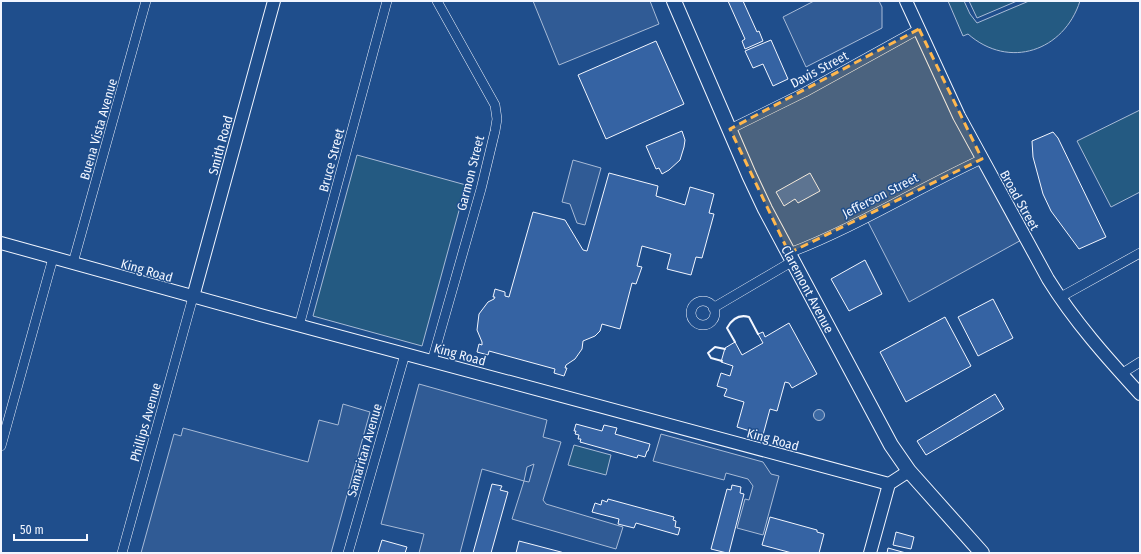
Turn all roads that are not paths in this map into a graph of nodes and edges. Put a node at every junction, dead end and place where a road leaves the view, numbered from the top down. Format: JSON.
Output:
{"nodes":[{"id":1,"x":146,"y":1,"type":"edge"},
{"id":2,"x":274,"y":1,"type":"edge"},
{"id":3,"x":388,"y":1,"type":"edge"},
{"id":4,"x":437,"y":1,"type":"edge"},
{"id":5,"x":674,"y":1,"type":"edge"},
{"id":6,"x":906,"y":1,"type":"edge"},
{"id":7,"x":919,"y":29,"type":"junction"},
{"id":8,"x":730,"y":129,"type":"junction"},
{"id":9,"x":982,"y":159,"type":"junction"},
{"id":10,"x":1,"y":243,"type":"edge"},
{"id":11,"x":1140,"y":253,"type":"edge"},
{"id":12,"x":791,"y":257,"type":"junction"},
{"id":13,"x":53,"y":258,"type":"junction"},
{"id":14,"x":73,"y":263,"type":"junction"},
{"id":15,"x":193,"y":297,"type":"junction"},
{"id":16,"x":1060,"y":298,"type":"junction"},
{"id":17,"x":713,"y":308,"type":"dead end"},
{"id":18,"x":300,"y":326,"type":"junction"},
{"id":19,"x":405,"y":354,"type":"junction"},
{"id":20,"x":432,"y":361,"type":"junction"},
{"id":21,"x":1140,"y":362,"type":"edge"},
{"id":22,"x":1121,"y":374,"type":"junction"},
{"id":23,"x":1140,"y":394,"type":"edge"},
{"id":24,"x":1,"y":446,"type":"edge"},
{"id":25,"x":909,"y":471,"type":"junction"},
{"id":26,"x":890,"y":484,"type":"junction"},
{"id":27,"x":122,"y":553,"type":"edge"},
{"id":28,"x":348,"y":553,"type":"edge"},
{"id":29,"x":870,"y":553,"type":"edge"},
{"id":30,"x":982,"y":553,"type":"edge"}],
"edges":[{"from":1,"to":14,"type":"street","name":"Buena Vista Avenue"},
{"from":2,"to":15,"type":"street","name":"Smith Road"},
{"from":3,"to":18,"type":"street","name":"Bruce Street"},
{"from":4,"to":20,"type":"street","name":"Garmon Street"},
{"from":5,"to":8,"type":"main road","name":"Claremont Avenue"},
{"from":6,"to":7,"type":"street","name":"Broad Street"},
{"from":7,"to":8,"type":"street","name":"Davis Street"},
{"from":7,"to":9,"type":"street","name":"Broad Street"},
{"from":8,"to":12,"type":"main road","name":"Claremont Avenue"},
{"from":9,"to":12,"type":"street","name":"Jefferson Street"},
{"from":9,"to":16,"type":"street","name":"Broad Street"},
{"from":10,"to":13,"type":"street","name":"King Road"},
{"from":11,"to":16,"type":"street"},
{"from":12,"to":17,"type":"street","name":"Jefferson Street"},
{"from":12,"to":25,"type":"main road","name":"Claremont Avenue"},
{"from":13,"to":14,"type":"street","name":"King Road"},
{"from":13,"to":24,"type":"street"},
{"from":14,"to":15,"type":"street","name":"King Road"},
{"from":15,"to":18,"type":"street","name":"King Road"},
{"from":15,"to":27,"type":"street","name":"Phillips Avenue"},
{"from":16,"to":22,"type":"street","name":"Broad Street"},
{"from":18,"to":19,"type":"street","name":"King Road"},
{"from":19,"to":20,"type":"street","name":"King Road"},
{"from":19,"to":28,"type":"street","name":"Samaritan Avenue"},
{"from":20,"to":26,"type":"street","name":"King Road"},
{"from":21,"to":22,"type":"street"},
{"from":22,"to":23,"type":"street","name":"Broad Street"},
{"from":25,"to":26,"type":"street"},
{"from":25,"to":30,"type":"main road","name":"Claremont Avenue"},
{"from":26,"to":29,"type":"street"}]}
